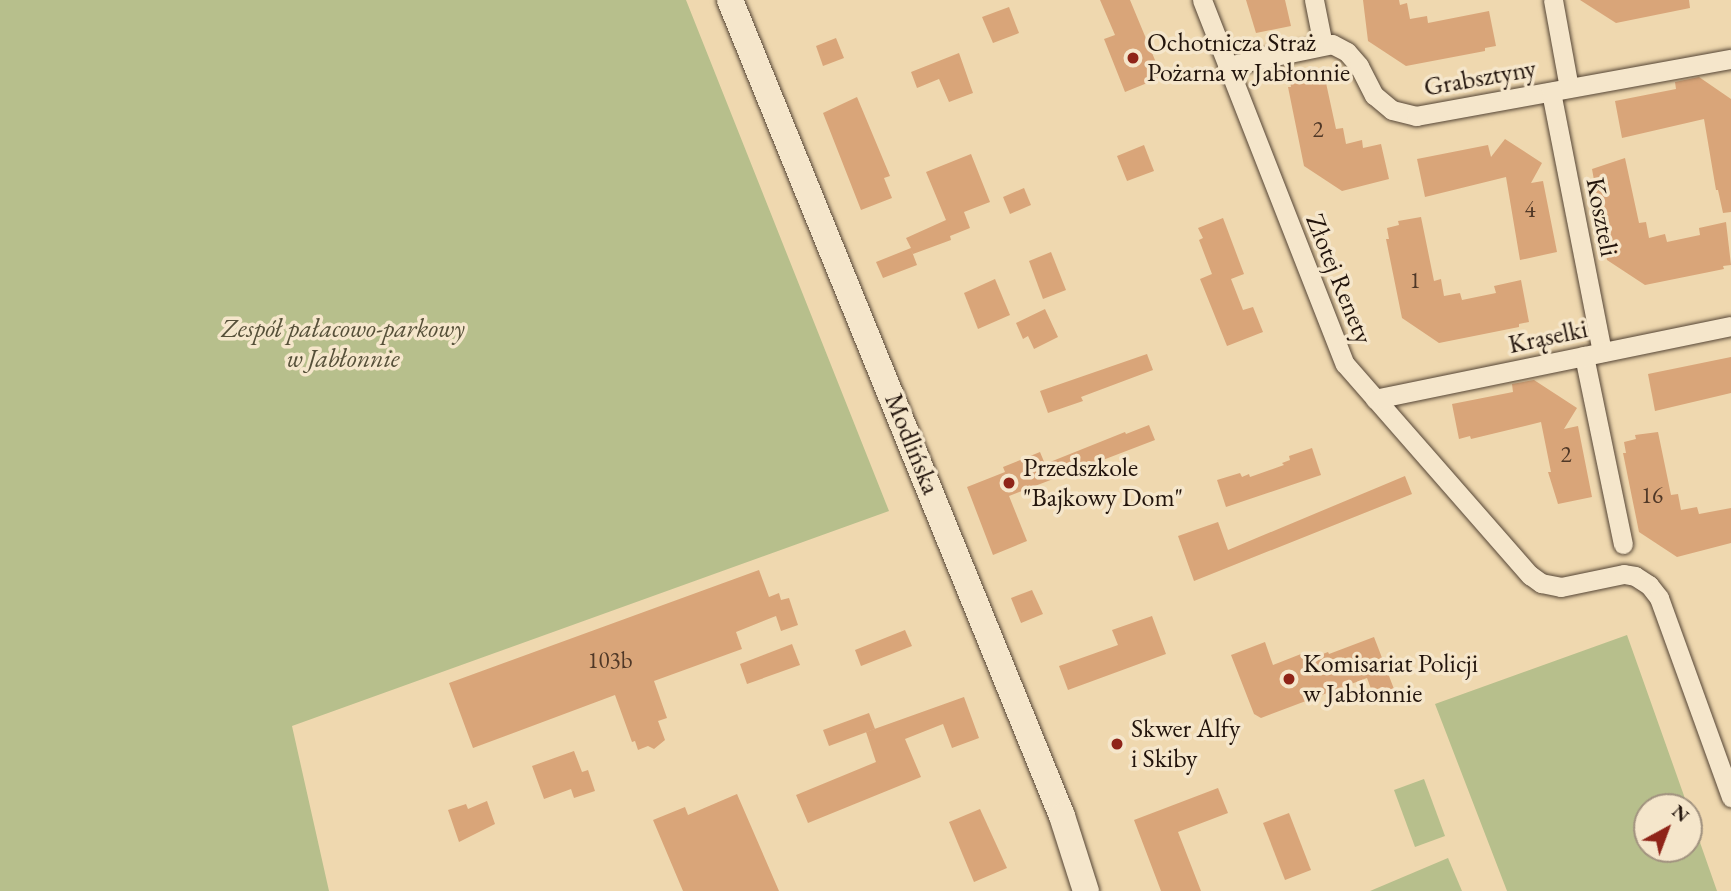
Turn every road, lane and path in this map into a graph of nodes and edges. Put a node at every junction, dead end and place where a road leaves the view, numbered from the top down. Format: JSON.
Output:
{"nodes":[{"id":1,"x":730,"y":0,"type":"edge"},
{"id":2,"x":1202,"y":0,"type":"edge"},
{"id":3,"x":1314,"y":0,"type":"edge"},
{"id":4,"x":1553,"y":0,"type":"edge"},
{"id":5,"x":1323,"y":46,"type":"junction"},
{"id":6,"x":1731,"y":59,"type":"edge"},
{"id":7,"x":1227,"y":66,"type":"junction"},
{"id":8,"x":1560,"y":90,"type":"junction"},
{"id":9,"x":1731,"y":326,"type":"edge"},
{"id":10,"x":1593,"y":354,"type":"junction"},
{"id":11,"x":1375,"y":399,"type":"junction"},
{"id":12,"x":1623,"y":544,"type":"dead end"},
{"id":13,"x":1731,"y":797,"type":"edge"},
{"id":14,"x":1086,"y":891,"type":"edge"}],
"edges":[{"from":1,"to":14,"type":"main road","name":"Modlińska"},
{"from":2,"to":7,"type":"street","name":"Złotej Renety"},
{"from":3,"to":5,"type":"street"},
{"from":4,"to":8,"type":"street","name":"Koszteli"},
{"from":5,"to":7,"type":"street"},
{"from":5,"to":8,"type":"street","name":"Grabsztyny"},
{"from":6,"to":8,"type":"street","name":"Grabsztyny"},
{"from":7,"to":11,"type":"street","name":"Złotej Renety"},
{"from":8,"to":10,"type":"street","name":"Koszteli"},
{"from":9,"to":10,"type":"street","name":"Krąselki"},
{"from":10,"to":11,"type":"street","name":"Krąselki"},
{"from":10,"to":12,"type":"street","name":"Koszteli"},
{"from":11,"to":13,"type":"street","name":"Złotej Renety"}]}
